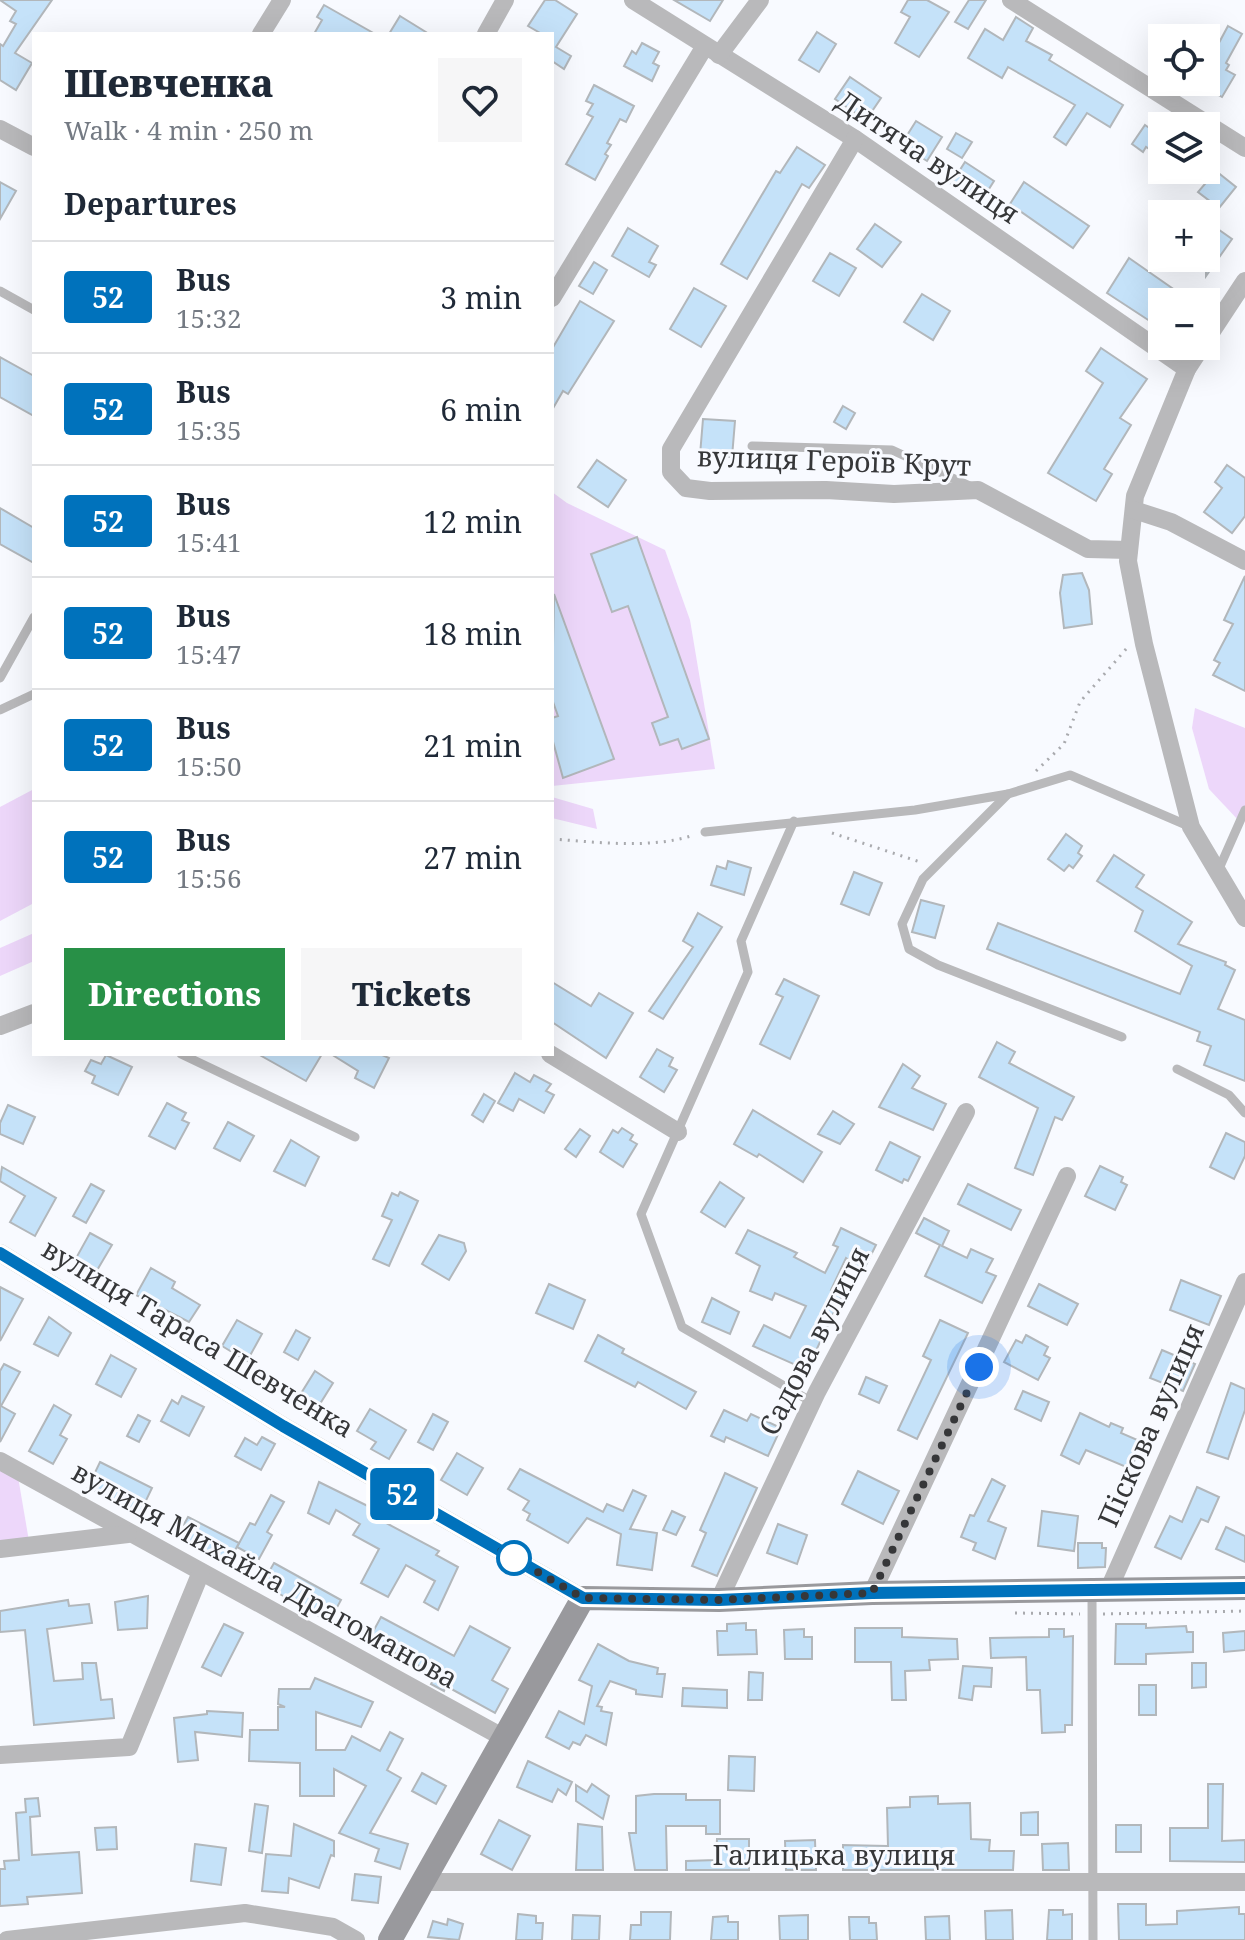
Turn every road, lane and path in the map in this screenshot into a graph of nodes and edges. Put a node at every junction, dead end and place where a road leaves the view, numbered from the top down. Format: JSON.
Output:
{"nodes":[{"id":1,"x":282,"y":0,"type":"edge"},
{"id":2,"x":505,"y":0,"type":"edge"},
{"id":3,"x":633,"y":0,"type":"edge"},
{"id":4,"x":760,"y":0,"type":"edge"},
{"id":5,"x":1011,"y":0,"type":"edge"},
{"id":6,"x":262,"y":32,"type":"edge"},
{"id":7,"x":487,"y":32,"type":"edge"},
{"id":8,"x":712,"y":50,"type":"junction"},
{"id":9,"x":0,"y":129,"type":"edge"},
{"id":10,"x":855,"y":139,"type":"junction"},
{"id":11,"x":32,"y":146,"type":"edge"},
{"id":12,"x":1245,"y":148,"type":"edge"},
{"id":13,"x":1244,"y":285,"type":"edge"},
{"id":14,"x":0,"y":291,"type":"edge"},
{"id":15,"x":554,"y":295,"type":"edge"},
{"id":16,"x":32,"y":309,"type":"edge"},
{"id":17,"x":1220,"y":320,"type":"edge"},
{"id":18,"x":1193,"y":360,"type":"edge"},
{"id":19,"x":1187,"y":369,"type":"junction"},
{"id":20,"x":752,"y":446,"type":"dead end"},
{"id":21,"x":978,"y":490,"type":"junction"},
{"id":22,"x":1134,"y":510,"type":"junction"},
{"id":23,"x":1129,"y":550,"type":"junction"},
{"id":24,"x":1245,"y":561,"type":"edge"},
{"id":25,"x":1139,"y":618,"type":"junction"},
{"id":26,"x":32,"y":621,"type":"edge"},
{"id":27,"x":0,"y":678,"type":"edge"},
{"id":28,"x":32,"y":695,"type":"edge"},
{"id":29,"x":0,"y":710,"type":"edge"},
{"id":30,"x":1008,"y":794,"type":"junction"},
{"id":31,"x":1245,"y":810,"type":"edge"},
{"id":32,"x":794,"y":821,"type":"junction"},
{"id":33,"x":1191,"y":827,"type":"junction"},
{"id":34,"x":705,"y":832,"type":"joint"},
{"id":35,"x":554,"y":839,"type":"edge"},
{"id":36,"x":935,"y":867,"type":"junction"},
{"id":37,"x":1217,"y":874,"type":"junction"},
{"id":38,"x":1245,"y":918,"type":"edge"},
{"id":39,"x":32,"y":1014,"type":"edge"},
{"id":40,"x":0,"y":1026,"type":"edge"},
{"id":41,"x":1122,"y":1037,"type":"dead end"},
{"id":42,"x":185,"y":1056,"type":"edge"},
{"id":43,"x":553,"y":1056,"type":"edge"},
{"id":44,"x":1177,"y":1069,"type":"dead end"},
{"id":45,"x":966,"y":1112,"type":"dead end"},
{"id":46,"x":1245,"y":1113,"type":"edge"},
{"id":47,"x":678,"y":1132,"type":"junction"},
{"id":48,"x":355,"y":1137,"type":"dead end"},
{"id":49,"x":1067,"y":1176,"type":"dead end"},
{"id":50,"x":0,"y":1253,"type":"edge"},
{"id":51,"x":1245,"y":1282,"type":"edge"},
{"id":52,"x":812,"y":1402,"type":"junction"},
{"id":53,"x":0,"y":1461,"type":"edge"},
{"id":54,"x":128,"y":1534,"type":"junction"},
{"id":55,"x":0,"y":1549,"type":"edge"},
{"id":56,"x":201,"y":1572,"type":"junction"},
{"id":57,"x":1245,"y":1588,"type":"edge"},
{"id":58,"x":872,"y":1593,"type":"junction"},
{"id":59,"x":583,"y":1598,"type":"junction"},
{"id":60,"x":1097,"y":1599,"type":"junction"},
{"id":61,"x":719,"y":1600,"type":"junction"},
{"id":62,"x":1245,"y":1611,"type":"edge"},
{"id":63,"x":1014,"y":1613,"type":"dead end"},
{"id":64,"x":504,"y":1738,"type":"junction"},
{"id":65,"x":0,"y":1755,"type":"edge"},
{"id":66,"x":424,"y":1882,"type":"junction"},
{"id":67,"x":1245,"y":1882,"type":"edge"},
{"id":68,"x":1091,"y":1883,"type":"junction"},
{"id":69,"x":7,"y":1940,"type":"edge"},
{"id":70,"x":356,"y":1940,"type":"edge"},
{"id":71,"x":390,"y":1940,"type":"edge"},
{"id":72,"x":1093,"y":1940,"type":"edge"}],
"edges":[{"from":1,"to":6,"type":"street"},
{"from":2,"to":7,"type":"street"},
{"from":3,"to":8,"type":"street","name":"Дитяча вулиця"},
{"from":4,"to":8,"type":"street"},
{"from":5,"to":12,"type":"street"},
{"from":8,"to":10,"type":"street","name":"Дитяча вулиця"},
{"from":8,"to":15,"type":"street"},
{"from":9,"to":11,"type":"street"},
{"from":10,"to":19,"type":"street","name":"Дитяча вулиця"},
{"from":10,"to":21,"type":"street","name":"вулиця Героїв Крут"},
{"from":13,"to":17,"type":"street"},
{"from":14,"to":16,"type":"lane"},
{"from":18,"to":19,"type":"street"},
{"from":19,"to":22,"type":"street"},
{"from":20,"to":21,"type":"lane"},
{"from":21,"to":23,"type":"street","name":"вулиця Героїв Крут"},
{"from":22,"to":23,"type":"street"},
{"from":22,"to":24,"type":"street"},
{"from":23,"to":25,"type":"street"},
{"from":25,"to":30,"type":"path"},
{"from":25,"to":33,"type":"street"},
{"from":26,"to":27,"type":"lane"},
{"from":28,"to":29,"type":"lane"},
{"from":30,"to":32,"type":"lane"},
{"from":30,"to":33,"type":"lane"},
{"from":30,"to":36,"type":"lane"},
{"from":31,"to":37,"type":"lane"},
{"from":32,"to":34,"type":"lane"},
{"from":32,"to":36,"type":"path"},
{"from":32,"to":47,"type":"lane"},
{"from":33,"to":37,"type":"street"},
{"from":34,"to":35,"type":"path"},
{"from":36,"to":41,"type":"lane"},
{"from":37,"to":38,"type":"street"},
{"from":39,"to":40,"type":"street"},
{"from":42,"to":48,"type":"lane"},
{"from":43,"to":47,"type":"street"},
{"from":44,"to":46,"type":"lane"},
{"from":45,"to":52,"type":"street","name":"Садова вулиця"},
{"from":47,"to":52,"type":"lane"},
{"from":49,"to":58,"type":"street"},
{"from":50,"to":59,"type":"street","name":"вулиця Тараса Шевченка"},
{"from":51,"to":60,"type":"street","name":"Піскова вулиця"},
{"from":52,"to":61,"type":"street","name":"Садова вулиця"},
{"from":53,"to":54,"type":"street","name":"вулиця Михайла Драгоманова"},
{"from":54,"to":55,"type":"street"},
{"from":54,"to":56,"type":"street","name":"вулиця Михайла Драгоманова"},
{"from":56,"to":64,"type":"street","name":"вулиця Михайла Драгоманова"},
{"from":56,"to":65,"type":"street"},
{"from":57,"to":60,"type":"street","name":"вулиця Тараса Шевченка"},
{"from":58,"to":60,"type":"street","name":"вулиця Тараса Шевченка"},
{"from":58,"to":61,"type":"street","name":"вулиця Тараса Шевченка"},
{"from":59,"to":61,"type":"street","name":"вулиця Тараса Шевченка"},
{"from":59,"to":64,"type":"street"},
{"from":60,"to":62,"type":"path"},
{"from":60,"to":63,"type":"path"},
{"from":60,"to":68,"type":"lane"},
{"from":64,"to":66,"type":"street"},
{"from":66,"to":68,"type":"street","name":"Галицька вулиця"},
{"from":66,"to":71,"type":"street"},
{"from":67,"to":68,"type":"street","name":"Галицька вулиця"},
{"from":68,"to":72,"type":"lane"},
{"from":69,"to":70,"type":"street"}]}
